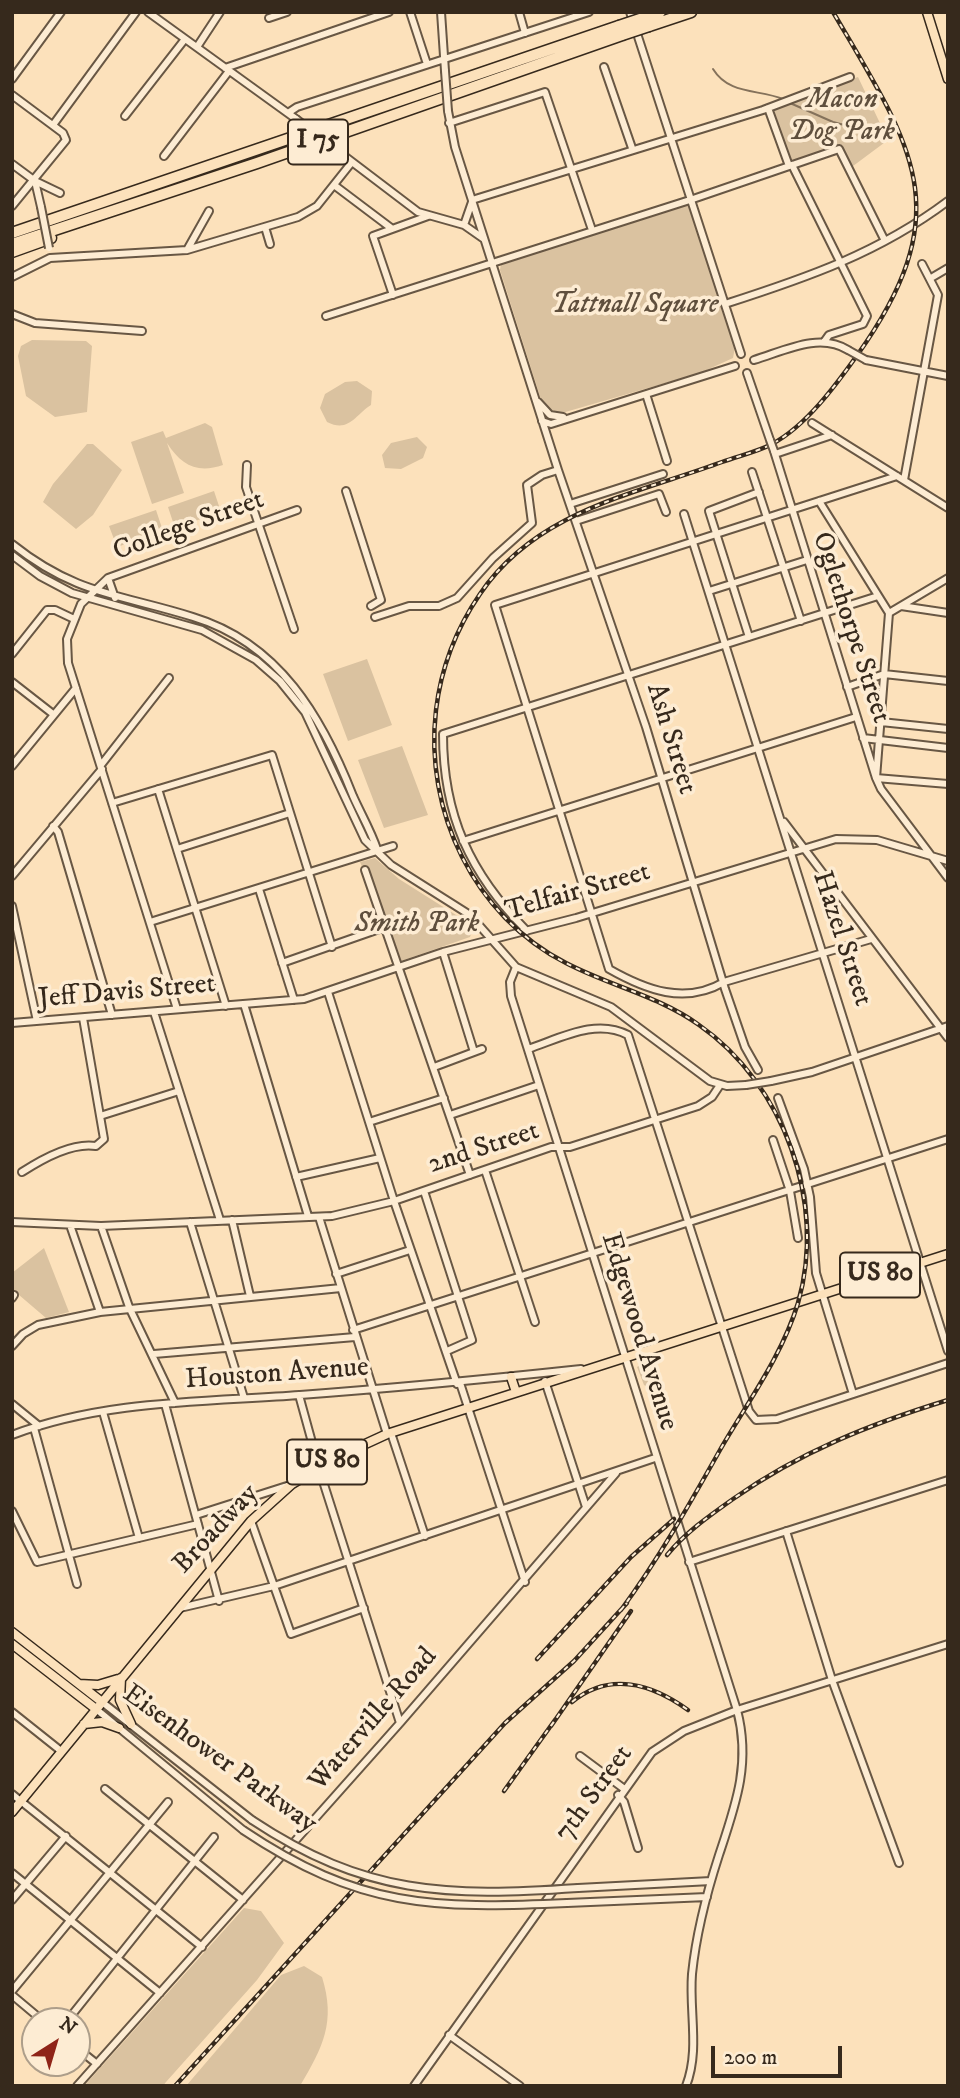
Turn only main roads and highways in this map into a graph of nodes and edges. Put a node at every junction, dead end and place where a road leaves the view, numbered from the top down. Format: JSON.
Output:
{"nodes":[{"id":1,"x":691,"y":12,"type":"edge"},
{"id":2,"x":927,"y":12,"type":"edge"},
{"id":3,"x":658,"y":13,"type":"edge"},
{"id":4,"x":648,"y":22,"type":"junction"},
{"id":5,"x":621,"y":31,"type":"junction"},
{"id":6,"x":948,"y":79,"type":"edge"},
{"id":7,"x":97,"y":216,"type":"junction"},
{"id":8,"x":12,"y":232,"type":"edge"},
{"id":9,"x":12,"y":244,"type":"edge"},
{"id":10,"x":12,"y":252,"type":"edge"},
{"id":11,"x":948,"y":1254,"type":"edge"},
{"id":12,"x":512,"y":1377,"type":"road end"},
{"id":13,"x":516,"y":1392,"type":"junction"},
{"id":14,"x":12,"y":1632,"type":"edge"},
{"id":15,"x":12,"y":1644,"type":"edge"},
{"id":16,"x":121,"y":1678,"type":"junction"},
{"id":17,"x":78,"y":1683,"type":"junction"},
{"id":18,"x":81,"y":1697,"type":"junction"},
{"id":19,"x":99,"y":1706,"type":"junction"},
{"id":20,"x":84,"y":1724,"type":"junction"},
{"id":21,"x":131,"y":1724,"type":"road end"},
{"id":22,"x":119,"y":1728,"type":"road end"},
{"id":23,"x":12,"y":1812,"type":"edge"}],
"edges":[{"from":1,"to":4,"type":"highway","number":"I 75"},
{"from":2,"to":6,"type":"main road"},
{"from":3,"to":4,"type":"highway","number":"I 75"},
{"from":4,"to":5,"type":"highway","number":"I 75","bridge":true},
{"from":5,"to":7,"type":"highway","number":"I 75"},
{"from":5,"to":8,"type":"highway","number":"I 75"},
{"from":7,"to":9,"type":"highway","number":"I 75"},
{"from":7,"to":10,"type":"highway"},
{"from":11,"to":13,"type":"main road","name":"Broadway","number":"US 80"},
{"from":12,"to":13,"type":"main road"},
{"from":13,"to":16,"type":"main road","name":"Broadway","number":"US 80"},
{"from":14,"to":17,"type":"main road","name":"Eisenhower Parkway"},
{"from":15,"to":18,"type":"main road","name":"Eisenhower Parkway"},
{"from":16,"to":17,"type":"main road"},
{"from":16,"to":19,"type":"main road","number":"US 80"},
{"from":16,"to":21,"type":"main road"},
{"from":17,"to":19,"type":"main road","name":"Eisenhower Parkway"},
{"from":18,"to":19,"type":"main road","name":"Eisenhower Parkway"},
{"from":18,"to":20,"type":"main road"},
{"from":19,"to":20,"type":"main road"},
{"from":20,"to":22,"type":"main road"},
{"from":20,"to":23,"type":"main road"}]}
